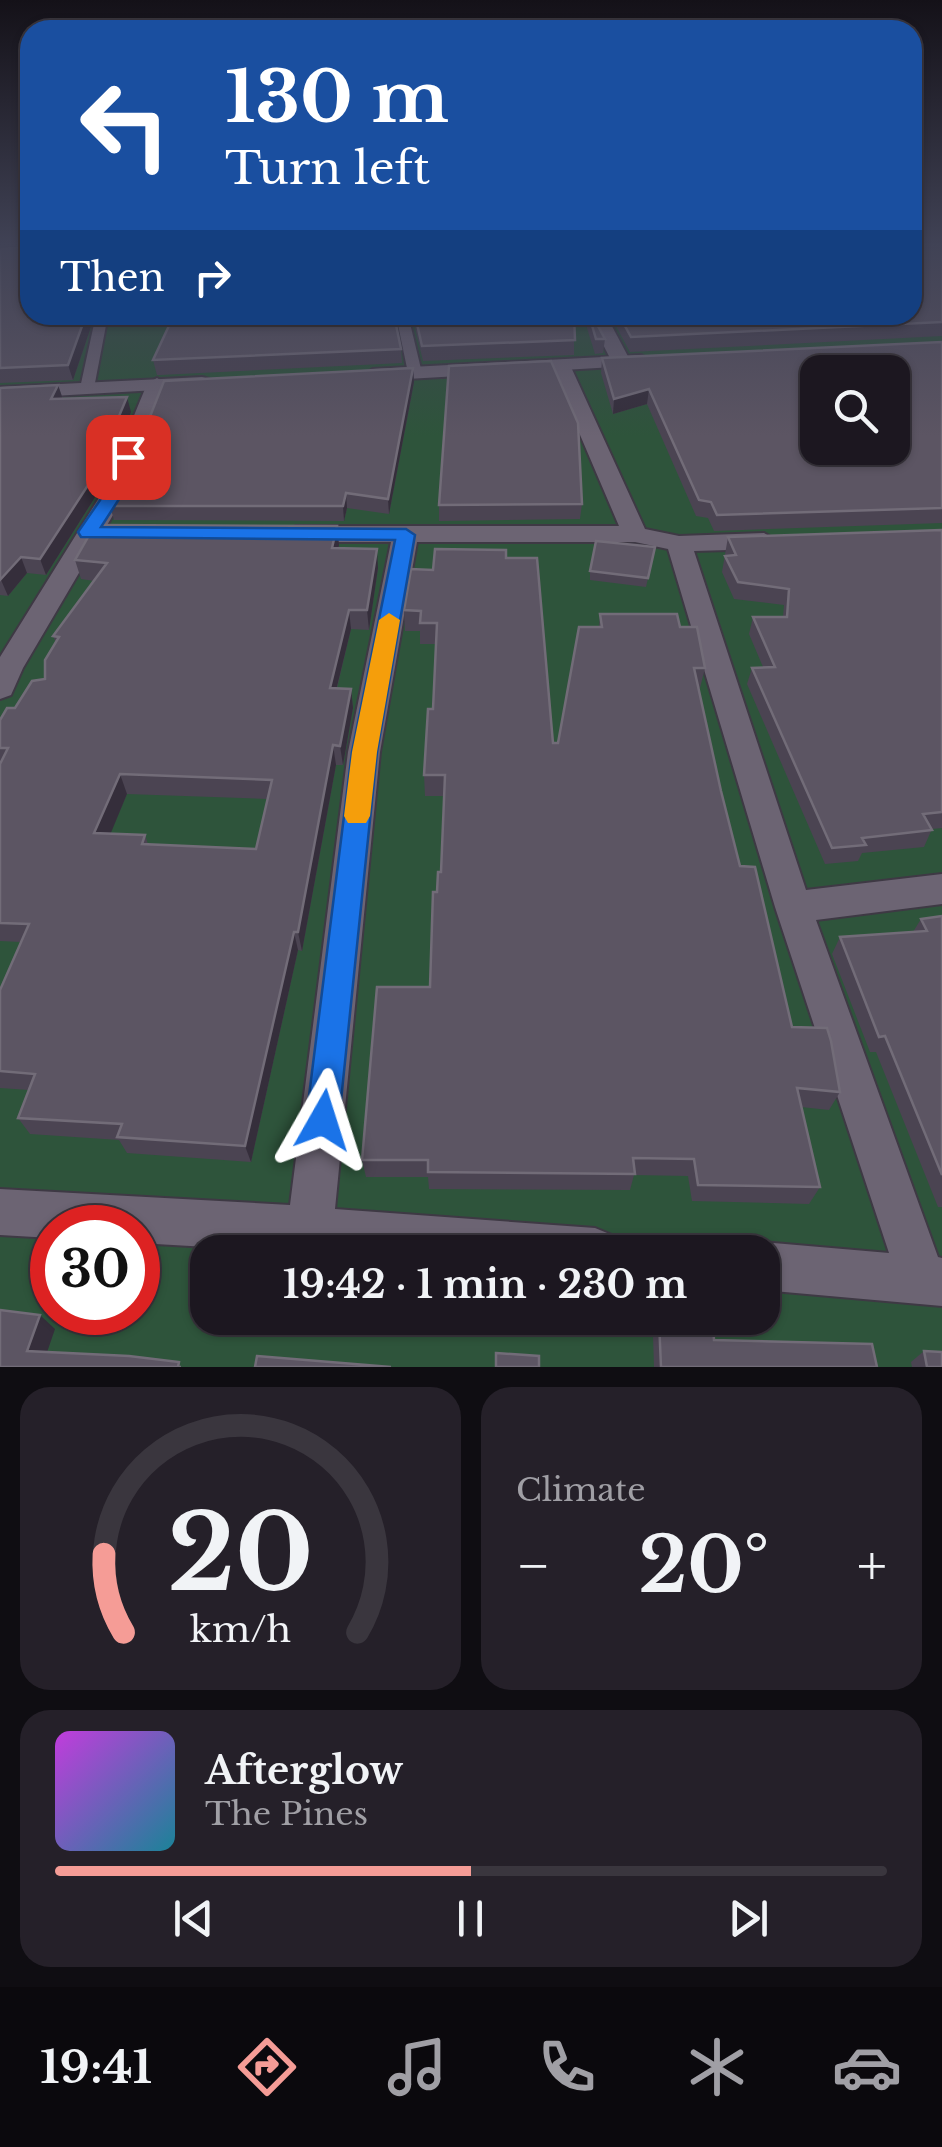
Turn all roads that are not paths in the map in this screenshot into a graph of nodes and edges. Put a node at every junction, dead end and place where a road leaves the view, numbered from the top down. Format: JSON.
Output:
{"nodes":[{"id":1,"x":100,"y":325,"type":"edge"},
{"id":2,"x":404,"y":325,"type":"edge"},
{"id":3,"x":602,"y":325,"type":"edge"},
{"id":4,"x":660,"y":360,"type":"edge"},
{"id":5,"x":621,"y":362,"type":"junction"},
{"id":6,"x":561,"y":367,"type":"junction"},
{"id":7,"x":415,"y":373,"type":"junction"},
{"id":8,"x":356,"y":376,"type":"edge"},
{"id":9,"x":217,"y":382,"type":"edge"},
{"id":10,"x":158,"y":384,"type":"junction"},
{"id":11,"x":87,"y":388,"type":"junction"},
{"id":12,"x":0,"y":392,"type":"edge"},
{"id":13,"x":88,"y":532,"type":"junction"},
{"id":14,"x":127,"y":533,"type":"edge"},
{"id":15,"x":266,"y":534,"type":"edge"},
{"id":16,"x":635,"y":534,"type":"junction"},
{"id":17,"x":406,"y":535,"type":"junction"},
{"id":18,"x":783,"y":540,"type":"edge"},
{"id":19,"x":679,"y":544,"type":"junction"},
{"id":20,"x":2,"y":676,"type":"edge"},
{"id":21,"x":942,"y":889,"type":"edge"},
{"id":22,"x":793,"y":907,"type":"junction"},
{"id":23,"x":0,"y":1212,"type":"edge"},
{"id":24,"x":310,"y":1230,"type":"junction"},
{"id":25,"x":375,"y":1235,"type":"edge"},
{"id":26,"x":780,"y":1267,"type":"edge"},
{"id":27,"x":931,"y":1280,"type":"edge"}],
"edges":[{"from":1,"to":11,"type":"lane"},
{"from":2,"to":7,"type":"lane"},
{"from":3,"to":5,"type":"street"},
{"from":4,"to":5,"type":"street"},
{"from":5,"to":6,"type":"street"},
{"from":6,"to":7,"type":"street"},
{"from":6,"to":16,"type":"street"},
{"from":7,"to":8,"type":"street"},
{"from":9,"to":10,"type":"street"},
{"from":10,"to":11,"type":"street"},
{"from":10,"to":13,"type":"street"},
{"from":11,"to":12,"type":"street"},
{"from":13,"to":14,"type":"street"},
{"from":13,"to":20,"type":"street"},
{"from":15,"to":17,"type":"street"},
{"from":16,"to":17,"type":"street"},
{"from":16,"to":19,"type":"street"},
{"from":17,"to":24,"type":"street"},
{"from":18,"to":19,"type":"street"},
{"from":19,"to":22,"type":"street"},
{"from":21,"to":22,"type":"street"},
{"from":22,"to":27,"type":"street"},
{"from":23,"to":24,"type":"street"},
{"from":24,"to":25,"type":"street"},
{"from":26,"to":27,"type":"street"}]}
